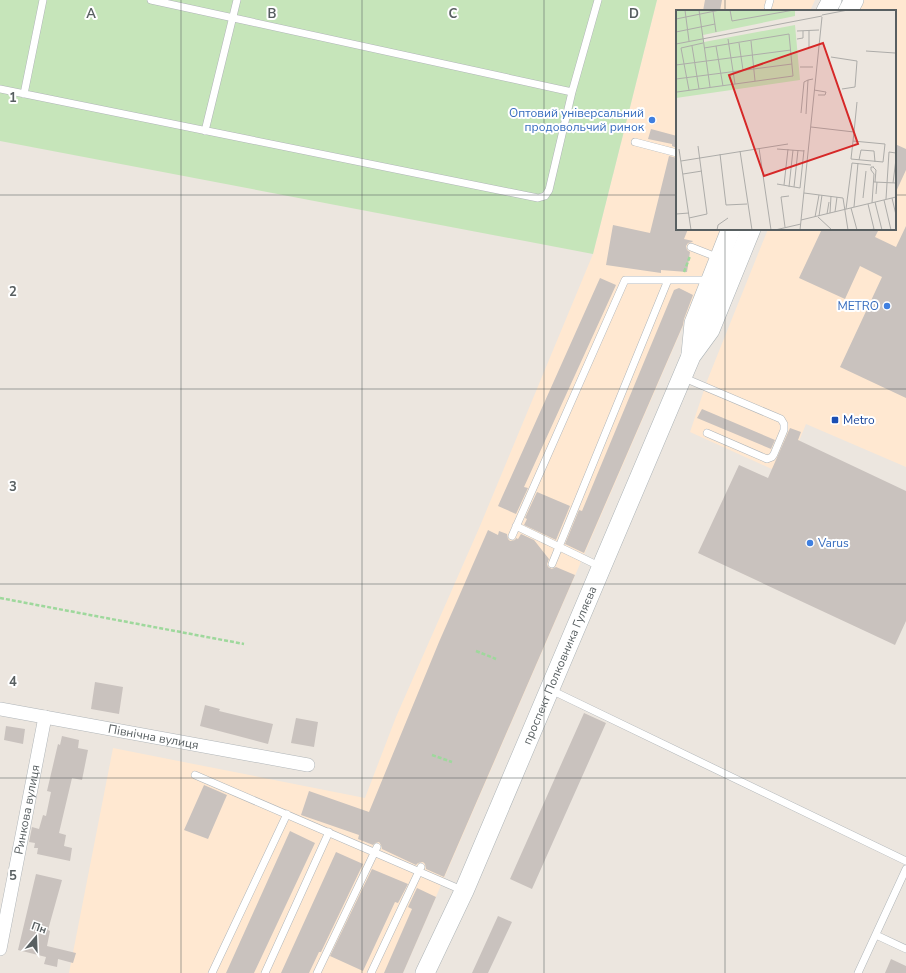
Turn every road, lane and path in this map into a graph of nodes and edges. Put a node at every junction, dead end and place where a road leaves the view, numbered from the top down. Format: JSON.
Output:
{"nodes":[{"id":1,"x":43,"y":0,"type":"edge"},
{"id":2,"x":151,"y":0,"type":"edge"},
{"id":3,"x":237,"y":0,"type":"edge"},
{"id":4,"x":598,"y":0,"type":"edge"},
{"id":5,"x":832,"y":0,"type":"edge"},
{"id":6,"x":854,"y":0,"type":"edge"},
{"id":7,"x":827,"y":10,"type":"edge"},
{"id":8,"x":849,"y":10,"type":"edge"},
{"id":9,"x":233,"y":17,"type":"junction"},
{"id":10,"x":0,"y":89,"type":"edge"},
{"id":11,"x":572,"y":92,"type":"junction"},
{"id":12,"x":24,"y":94,"type":"junction"},
{"id":13,"x":205,"y":131,"type":"junction"},
{"id":14,"x":635,"y":142,"type":"dead end"},
{"id":15,"x":676,"y":153,"type":"edge"},
{"id":16,"x":731,"y":230,"type":"edge"},
{"id":17,"x":751,"y":230,"type":"edge"},
{"id":18,"x":692,"y":248,"type":"joint"},
{"id":19,"x":720,"y":258,"type":"junction"},
{"id":20,"x":668,"y":280,"type":"junction"},
{"id":21,"x":680,"y":280,"type":"junction"},
{"id":22,"x":711,"y":280,"type":"junction"},
{"id":23,"x":691,"y":356,"type":"junction"},
{"id":24,"x":682,"y":377,"type":"junction"},
{"id":25,"x":707,"y":433,"type":"dead end"},
{"id":26,"x":516,"y":526,"type":"junction"},
{"id":27,"x":512,"y":536,"type":"dead end"},
{"id":28,"x":559,"y":547,"type":"junction"},
{"id":29,"x":552,"y":564,"type":"dead end"},
{"id":30,"x":601,"y":567,"type":"junction"},
{"id":31,"x":0,"y":598,"type":"edge"},
{"id":32,"x":244,"y":644,"type":"dead end"},
{"id":33,"x":476,"y":651,"type":"dead end"},
{"id":34,"x":496,"y":659,"type":"dead end"},
{"id":35,"x":549,"y":689,"type":"junction"},
{"id":36,"x":0,"y":709,"type":"edge"},
{"id":37,"x":45,"y":717,"type":"junction"},
{"id":38,"x":432,"y":754,"type":"dead end"},
{"id":39,"x":452,"y":762,"type":"dead end"},
{"id":40,"x":308,"y":765,"type":"dead end"},
{"id":41,"x":195,"y":775,"type":"dead end"},
{"id":42,"x":287,"y":814,"type":"junction"},
{"id":43,"x":329,"y":832,"type":"junction"},
{"id":44,"x":375,"y":849,"type":"junction"},
{"id":45,"x":906,"y":861,"type":"edge"},
{"id":46,"x":420,"y":869,"type":"junction"},
{"id":47,"x":906,"y":869,"type":"edge"},
{"id":48,"x":464,"y":891,"type":"junction"},
{"id":49,"x":876,"y":934,"type":"junction"},
{"id":50,"x":0,"y":949,"type":"edge"},
{"id":51,"x":906,"y":949,"type":"edge"},
{"id":52,"x":212,"y":973,"type":"edge"},
{"id":53,"x":265,"y":973,"type":"edge"},
{"id":54,"x":317,"y":973,"type":"edge"},
{"id":55,"x":371,"y":973,"type":"edge"},
{"id":56,"x":425,"y":973,"type":"edge"},
{"id":57,"x":858,"y":973,"type":"edge"}],
"edges":[{"from":1,"to":12,"type":"lane"},
{"from":2,"to":9,"type":"lane"},
{"from":3,"to":9,"type":"lane"},
{"from":4,"to":11,"type":"lane"},
{"from":5,"to":7,"type":"main road"},
{"from":6,"to":8,"type":"main road"},
{"from":9,"to":11,"type":"lane"},
{"from":9,"to":13,"type":"lane"},
{"from":10,"to":12,"type":"lane"},
{"from":11,"to":13,"type":"lane"},
{"from":12,"to":13,"type":"lane"},
{"from":14,"to":15,"type":"lane"},
{"from":16,"to":19,"type":"main road","name":"проспект Полковника Гуляєва"},
{"from":17,"to":23,"type":"main road","name":"проспект Полковника Гуляєва"},
{"from":18,"to":19,"type":"lane"},
{"from":18,"to":21,"type":"path"},
{"from":19,"to":22,"type":"main road","name":"проспект Полковника Гуляєва"},
{"from":20,"to":21,"type":"lane"},
{"from":20,"to":26,"type":"lane"},
{"from":20,"to":28,"type":"lane"},
{"from":21,"to":22,"type":"lane"},
{"from":22,"to":23,"type":"main road","name":"проспект Полковника Гуляєва"},
{"from":23,"to":24,"type":"main road","name":"проспект Полковника Гуляєва"},
{"from":24,"to":25,"type":"lane"},
{"from":24,"to":30,"type":"main road","name":"проспект Полковника Гуляєва"},
{"from":26,"to":27,"type":"lane"},
{"from":26,"to":28,"type":"lane"},
{"from":28,"to":29,"type":"lane"},
{"from":28,"to":30,"type":"lane"},
{"from":30,"to":35,"type":"main road","name":"проспект Полковника Гуляєва"},
{"from":31,"to":32,"type":"path"},
{"from":33,"to":34,"type":"path"},
{"from":35,"to":45,"type":"lane"},
{"from":35,"to":48,"type":"main road","name":"проспект Полковника Гуляєва"},
{"from":36,"to":37,"type":"street","name":"Північна вулиця"},
{"from":37,"to":40,"type":"street","name":"Північна вулиця"},
{"from":37,"to":50,"type":"street","name":"Ринкова вулиця"},
{"from":38,"to":39,"type":"path"},
{"from":41,"to":42,"type":"lane"},
{"from":42,"to":43,"type":"lane"},
{"from":42,"to":52,"type":"lane"},
{"from":43,"to":44,"type":"lane"},
{"from":43,"to":53,"type":"lane"},
{"from":44,"to":46,"type":"lane"},
{"from":44,"to":54,"type":"lane"},
{"from":46,"to":48,"type":"lane"},
{"from":46,"to":55,"type":"lane"},
{"from":47,"to":49,"type":"lane"},
{"from":48,"to":56,"type":"main road","name":"проспект Полковника Гуляєва"},
{"from":49,"to":51,"type":"lane"},
{"from":49,"to":57,"type":"lane"}]}
